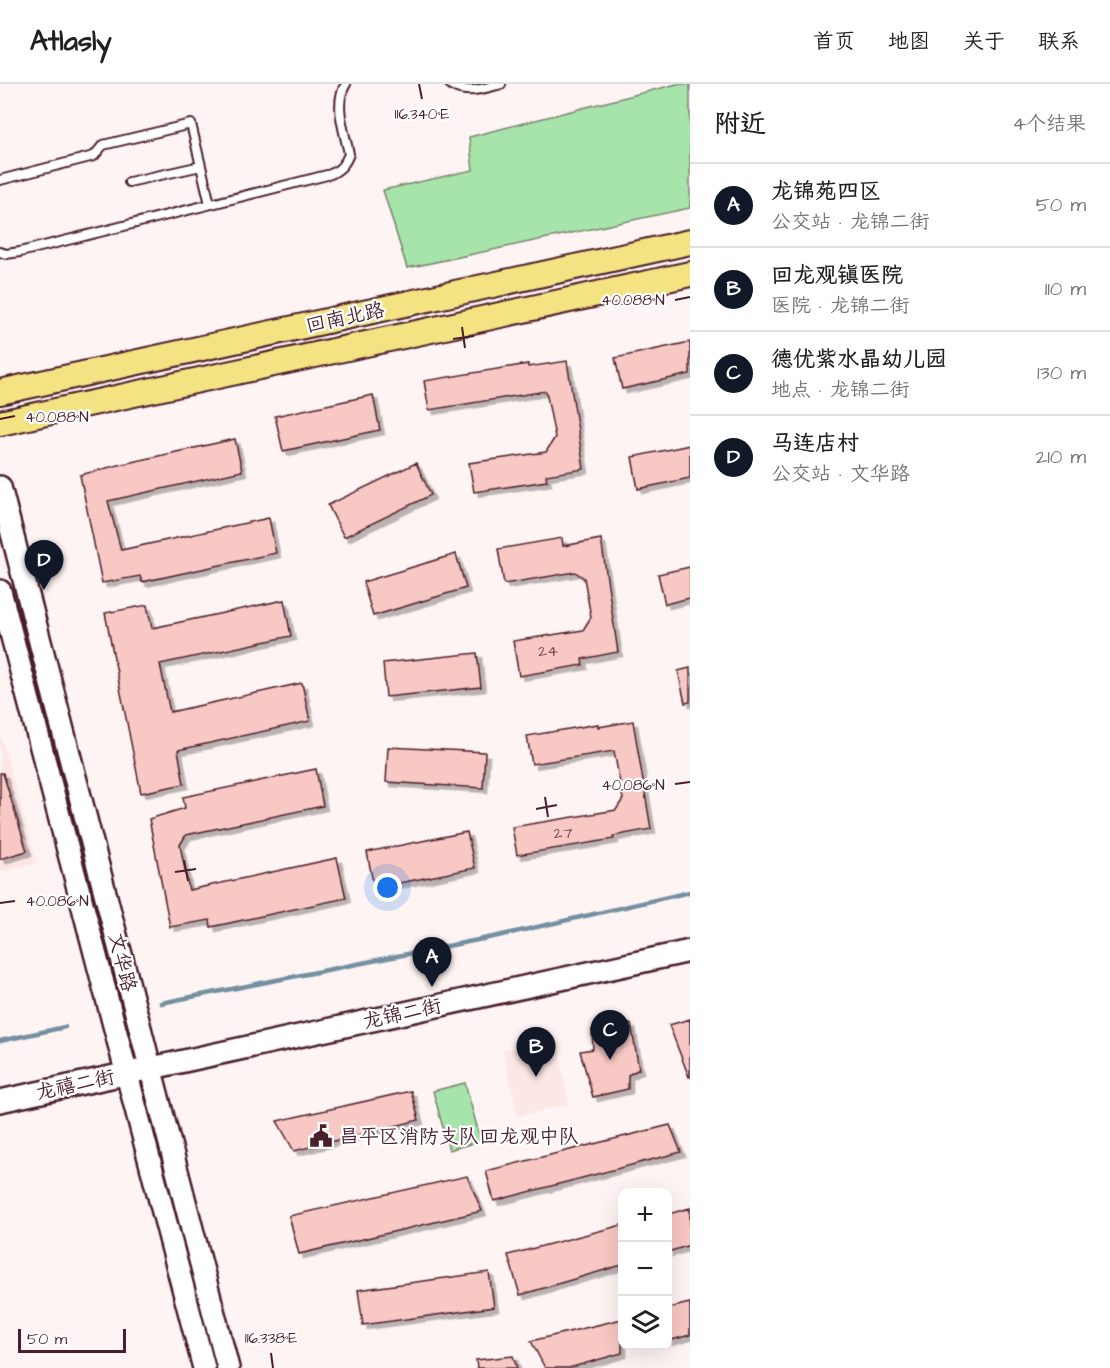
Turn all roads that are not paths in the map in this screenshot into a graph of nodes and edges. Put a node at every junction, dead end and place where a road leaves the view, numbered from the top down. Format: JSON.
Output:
{"nodes":[{"id":1,"x":346,"y":84,"type":"edge"},
{"id":2,"x":450,"y":84,"type":"edge"},
{"id":3,"x":501,"y":84,"type":"edge"},
{"id":4,"x":201,"y":166,"type":"junction"},
{"id":5,"x":0,"y":180,"type":"edge"},
{"id":6,"x":129,"y":182,"type":"dead end"},
{"id":7,"x":210,"y":204,"type":"junction"},
{"id":8,"x":690,"y":242,"type":"edge"},
{"id":9,"x":0,"y":252,"type":"edge"},
{"id":10,"x":690,"y":274,"type":"edge"},
{"id":11,"x":0,"y":392,"type":"edge"},
{"id":12,"x":0,"y":423,"type":"edge"},
{"id":13,"x":0,"y":487,"type":"edge"},
{"id":14,"x":0,"y":591,"type":"edge"},
{"id":15,"x":690,"y":951,"type":"edge"},
{"id":16,"x":150,"y":1068,"type":"junction"},
{"id":17,"x":127,"y":1073,"type":"junction"},
{"id":18,"x":0,"y":1101,"type":"edge"},
{"id":19,"x":204,"y":1368,"type":"edge"},
{"id":20,"x":228,"y":1368,"type":"edge"}],
"edges":[{"from":1,"to":7,"type":"lane"},
{"from":2,"to":3,"type":"lane"},
{"from":4,"to":5,"type":"lane"},
{"from":4,"to":6,"type":"lane"},
{"from":4,"to":7,"type":"lane"},
{"from":7,"to":9,"type":"lane"},
{"from":8,"to":11,"type":"main road","name":"回南北路"},
{"from":10,"to":12,"type":"main road","name":"回南北路"},
{"from":13,"to":16,"type":"street","name":"文华路"},
{"from":14,"to":17,"type":"street","name":"文华路"},
{"from":15,"to":16,"type":"street","name":"龙锦二街"},
{"from":16,"to":17,"type":"street","name":"龙禧二街"},
{"from":16,"to":20,"type":"street","name":"文华路"},
{"from":17,"to":18,"type":"street","name":"龙禧二街"},
{"from":17,"to":19,"type":"street","name":"文华路"}]}
